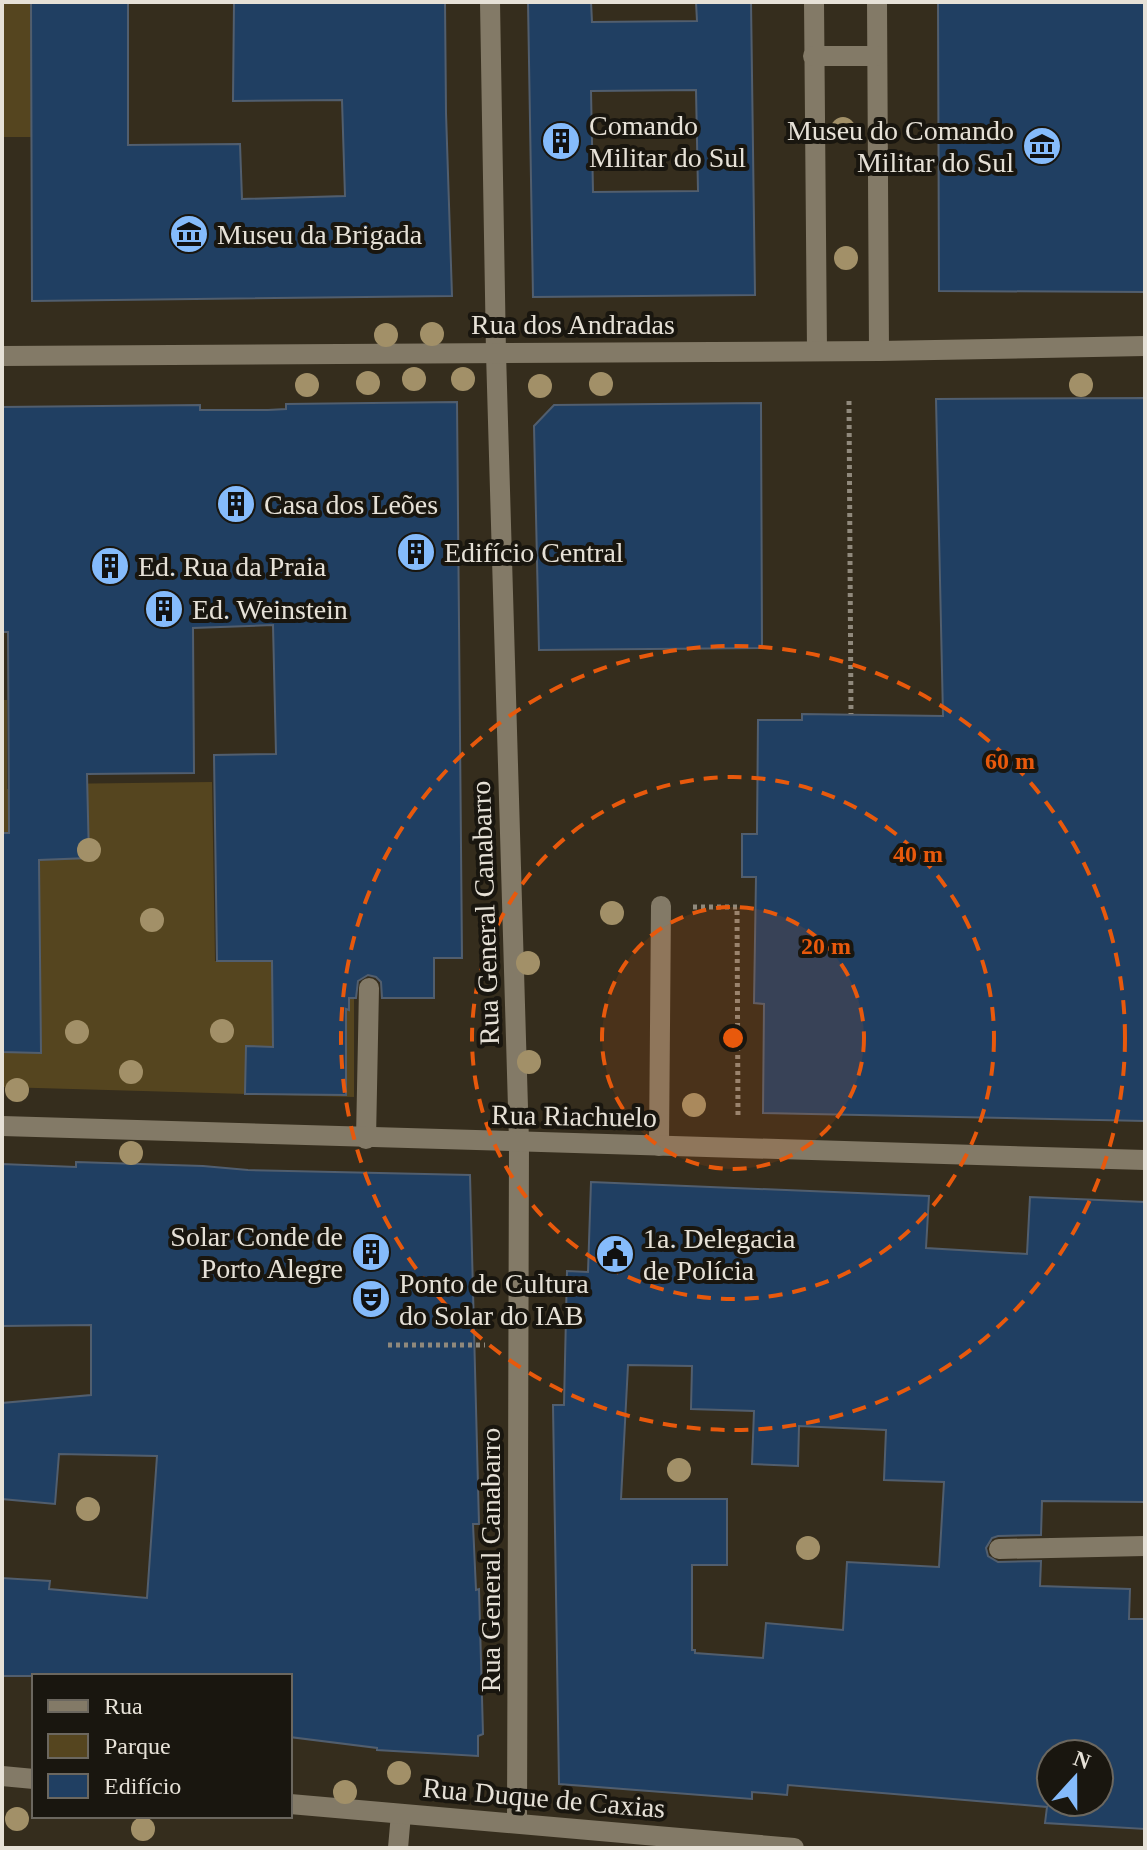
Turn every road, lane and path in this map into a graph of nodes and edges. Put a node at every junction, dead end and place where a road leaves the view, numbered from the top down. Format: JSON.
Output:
{"nodes":[{"id":1,"x":490,"y":2,"type":"edge"},
{"id":2,"x":814,"y":2,"type":"edge"},
{"id":3,"x":877,"y":2,"type":"edge"},
{"id":4,"x":813,"y":56,"type":"junction"},
{"id":5,"x":877,"y":56,"type":"junction"},
{"id":6,"x":1145,"y":346,"type":"edge"},
{"id":7,"x":817,"y":351,"type":"junction"},
{"id":8,"x":879,"y":351,"type":"junction"},
{"id":9,"x":496,"y":353,"type":"junction"},
{"id":10,"x":2,"y":356,"type":"edge"},
{"id":11,"x":849,"y":401,"type":"dead end"},
{"id":12,"x":851,"y":714,"type":"dead end"},
{"id":13,"x":661,"y":906,"type":"joint"},
{"id":14,"x":369,"y":988,"type":"dead end"},
{"id":15,"x":2,"y":1126,"type":"edge"},
{"id":16,"x":366,"y":1139,"type":"junction"},
{"id":17,"x":519,"y":1142,"type":"junction"},
{"id":18,"x":659,"y":1146,"type":"junction"},
{"id":19,"x":738,"y":1146,"type":"junction"},
{"id":20,"x":1145,"y":1160,"type":"edge"},
{"id":21,"x":388,"y":1345,"type":"dead end"},
{"id":22,"x":518,"y":1345,"type":"junction"},
{"id":23,"x":1145,"y":1546,"type":"edge"},
{"id":24,"x":999,"y":1549,"type":"dead end"},
{"id":25,"x":2,"y":1776,"type":"edge"},
{"id":26,"x":32,"y":1779,"type":"edge"},
{"id":27,"x":292,"y":1804,"type":"edge"},
{"id":28,"x":401,"y":1814,"type":"junction"},
{"id":29,"x":517,"y":1823,"type":"junction"},
{"id":30,"x":398,"y":1848,"type":"edge"},
{"id":31,"x":794,"y":1848,"type":"edge"}],
"edges":[{"from":1,"to":9,"type":"street","name":"Rua General Canabarro"},
{"from":2,"to":4,"type":"street"},
{"from":3,"to":5,"type":"street"},
{"from":4,"to":5,"type":"street"},
{"from":4,"to":7,"type":"street"},
{"from":5,"to":8,"type":"street"},
{"from":6,"to":8,"type":"street","name":"Rua dos Andradas"},
{"from":7,"to":8,"type":"street","name":"Rua dos Andradas"},
{"from":7,"to":9,"type":"street","name":"Rua dos Andradas"},
{"from":9,"to":10,"type":"street","name":"Rua dos Andradas"},
{"from":9,"to":17,"type":"street","name":"Rua General Canabarro"},
{"from":11,"to":12,"type":"path"},
{"from":13,"to":18,"type":"street"},
{"from":13,"to":19,"type":"path"},
{"from":14,"to":16,"type":"street"},
{"from":15,"to":16,"type":"street","name":"Rua Riachuelo"},
{"from":16,"to":17,"type":"street","name":"Rua Riachuelo"},
{"from":17,"to":18,"type":"street","name":"Rua Riachuelo"},
{"from":17,"to":22,"type":"street","name":"Rua General Canabarro"},
{"from":18,"to":19,"type":"street","name":"Rua Riachuelo"},
{"from":19,"to":20,"type":"street","name":"Rua Riachuelo"},
{"from":21,"to":22,"type":"path"},
{"from":22,"to":29,"type":"street","name":"Rua General Canabarro"},
{"from":23,"to":24,"type":"street"},
{"from":25,"to":26,"type":"street"},
{"from":27,"to":28,"type":"street","name":"Rua Duque de Caxias"},
{"from":28,"to":29,"type":"street","name":"Rua Duque de Caxias"},
{"from":28,"to":30,"type":"street"},
{"from":29,"to":31,"type":"street","name":"Rua Duque de Caxias"}]}
